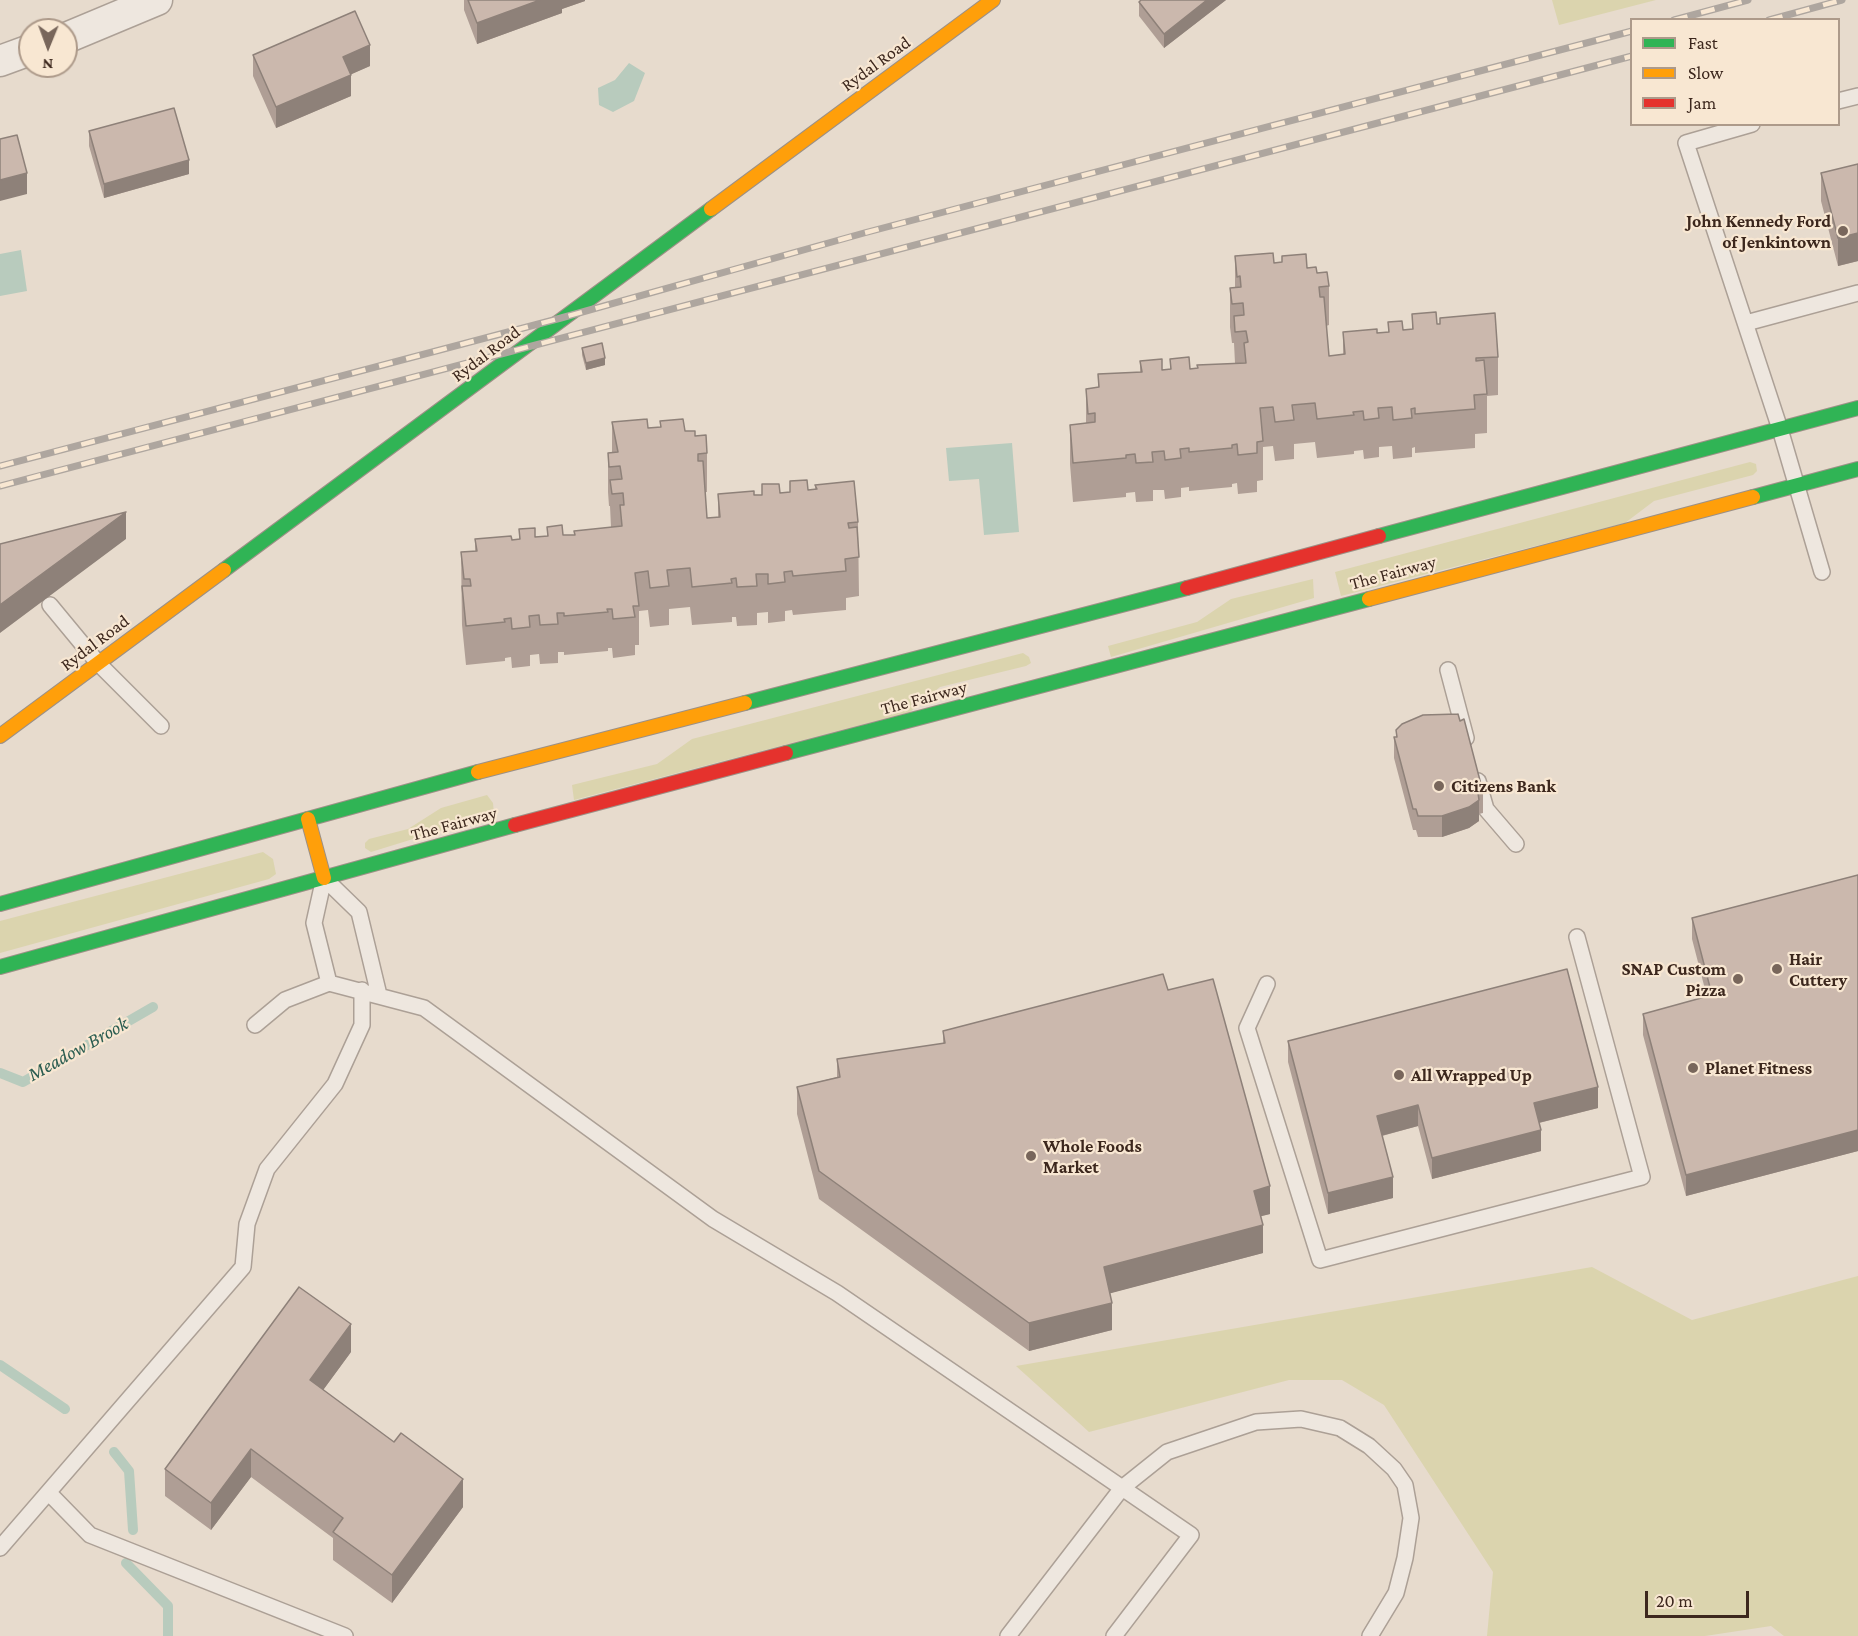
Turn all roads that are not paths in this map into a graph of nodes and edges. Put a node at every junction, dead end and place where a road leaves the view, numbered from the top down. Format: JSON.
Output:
{"nodes":[{"id":1,"x":156,"y":0,"type":"edge"},
{"id":2,"x":993,"y":0,"type":"edge"},
{"id":3,"x":78,"y":33,"type":"edge"},
{"id":4,"x":18,"y":54,"type":"edge"},
{"id":5,"x":0,"y":61,"type":"edge"},
{"id":6,"x":1858,"y":96,"type":"edge"},
{"id":7,"x":1840,"y":101,"type":"edge"},
{"id":8,"x":1745,"y":126,"type":"edge"},
{"id":9,"x":1858,"y":293,"type":"edge"},
{"id":10,"x":1746,"y":323,"type":"junction"},
{"id":11,"x":1858,"y":408,"type":"edge"},
{"id":12,"x":1780,"y":429,"type":"junction"},
{"id":13,"x":1858,"y":469,"type":"edge"},
{"id":14,"x":1797,"y":485,"type":"junction"},
{"id":15,"x":1822,"y":572,"type":"dead end"},
{"id":16,"x":50,"y":605,"type":"dead end"},
{"id":17,"x":98,"y":663,"type":"junction"},
{"id":18,"x":1448,"y":670,"type":"dead end"},
{"id":19,"x":161,"y":726,"type":"dead end"},
{"id":20,"x":0,"y":736,"type":"edge"},
{"id":21,"x":308,"y":819,"type":"junction"},
{"id":22,"x":1515,"y":844,"type":"dead end"},
{"id":23,"x":324,"y":878,"type":"junction"},
{"id":24,"x":0,"y":904,"type":"edge"},
{"id":25,"x":1577,"y":937,"type":"dead end"},
{"id":26,"x":0,"y":967,"type":"edge"},
{"id":27,"x":328,"y":983,"type":"junction"},
{"id":28,"x":1268,"y":984,"type":"dead end"},
{"id":29,"x":362,"y":990,"type":"junction"},
{"id":30,"x":380,"y":995,"type":"junction"},
{"id":31,"x":255,"y":1025,"type":"dead end"},
{"id":32,"x":1122,"y":1488,"type":"junction"},
{"id":33,"x":49,"y":1493,"type":"junction"},
{"id":34,"x":0,"y":1548,"type":"edge"},
{"id":35,"x":345,"y":1636,"type":"edge"},
{"id":36,"x":1008,"y":1636,"type":"edge"},
{"id":37,"x":1113,"y":1636,"type":"edge"},
{"id":38,"x":1370,"y":1636,"type":"edge"}],
"edges":[{"from":1,"to":3,"type":"street"},
{"from":2,"to":17,"type":"main road","name":"Rydal Road"},
{"from":4,"to":5,"type":"street"},
{"from":6,"to":7,"type":"lane"},
{"from":8,"to":10,"type":"lane"},
{"from":9,"to":10,"type":"lane"},
{"from":10,"to":12,"type":"lane"},
{"from":11,"to":12,"type":"main road"},
{"from":12,"to":14,"type":"lane"},
{"from":12,"to":21,"type":"main road"},
{"from":13,"to":14,"type":"main road","name":"The Fairway"},
{"from":14,"to":15,"type":"lane"},
{"from":14,"to":23,"type":"main road","name":"The Fairway"},
{"from":16,"to":17,"type":"lane"},
{"from":17,"to":19,"type":"lane"},
{"from":17,"to":20,"type":"main road","name":"Rydal Road"},
{"from":18,"to":22,"type":"lane"},
{"from":21,"to":23,"type":"main road"},
{"from":21,"to":24,"type":"main road"},
{"from":23,"to":26,"type":"main road","name":"The Fairway"},
{"from":23,"to":27,"type":"lane"},
{"from":23,"to":30,"type":"lane"},
{"from":25,"to":28,"type":"lane"},
{"from":27,"to":29,"type":"lane"},
{"from":27,"to":31,"type":"lane"},
{"from":29,"to":30,"type":"lane"},
{"from":29,"to":33,"type":"lane"},
{"from":30,"to":32,"type":"lane"},
{"from":32,"to":36,"type":"lane"},
{"from":32,"to":37,"type":"lane"},
{"from":32,"to":38,"type":"lane"},
{"from":33,"to":34,"type":"lane"},
{"from":33,"to":35,"type":"lane"}]}
